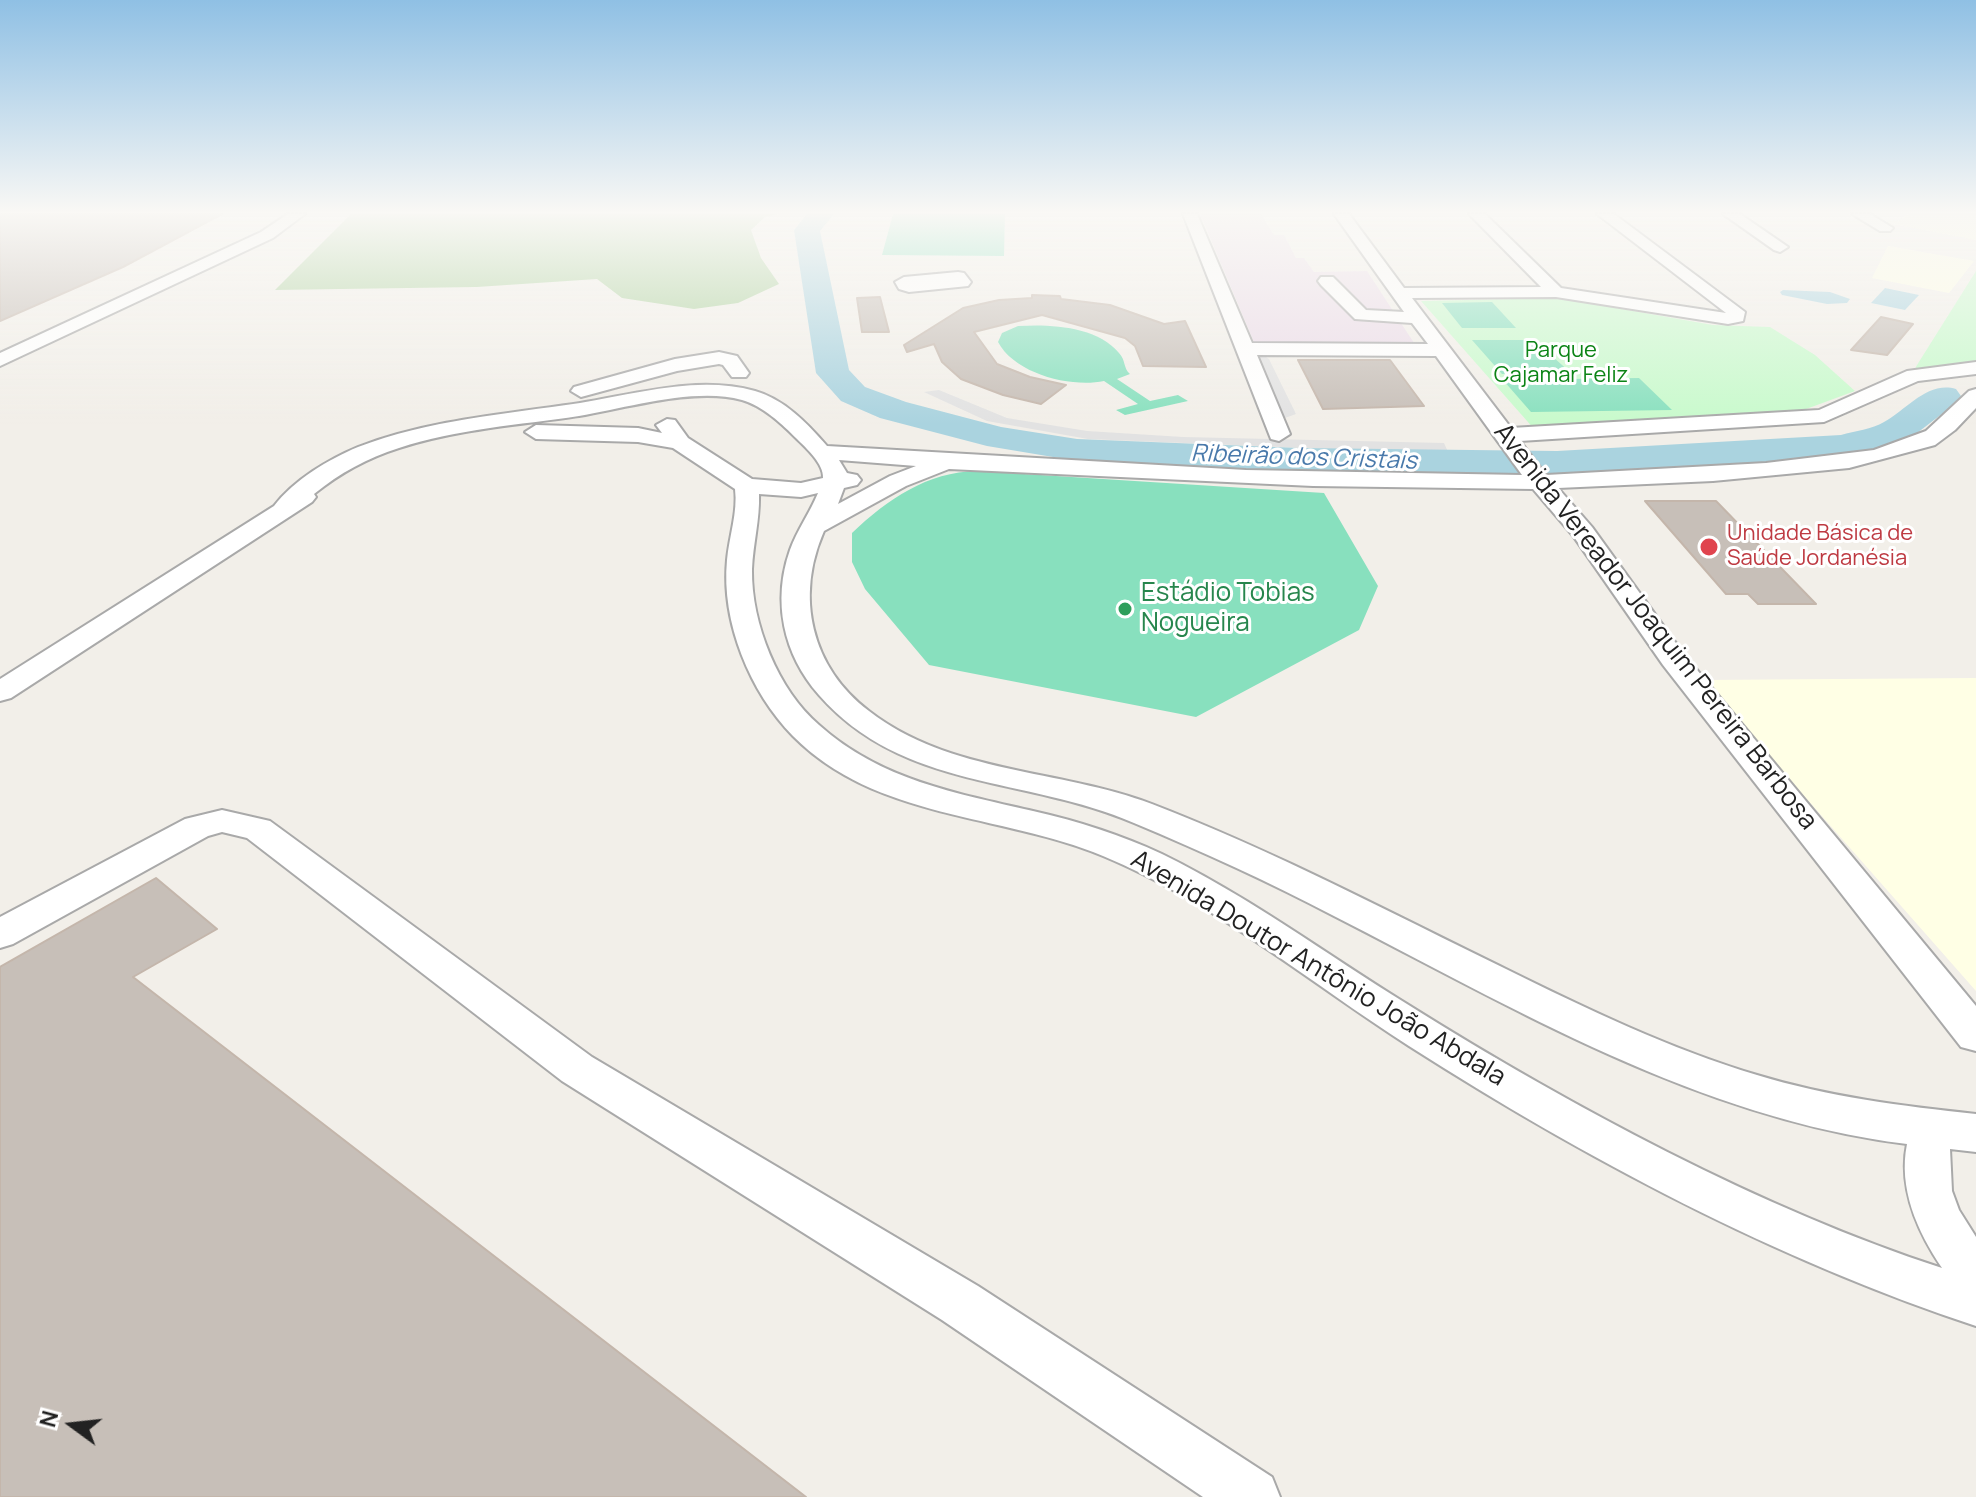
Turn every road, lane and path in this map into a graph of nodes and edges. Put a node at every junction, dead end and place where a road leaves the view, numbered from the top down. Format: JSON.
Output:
{"nodes":[{"id":1,"x":163,"y":284,"type":"edge"},
{"id":2,"x":1218,"y":284,"type":"edge"},
{"id":3,"x":1330,"y":284,"type":"edge"},
{"id":4,"x":1395,"y":284,"type":"edge"},
{"id":5,"x":1548,"y":284,"type":"edge"},
{"id":6,"x":1697,"y":284,"type":"edge"},
{"id":7,"x":1556,"y":292,"type":"junction"},
{"id":8,"x":1402,"y":293,"type":"junction"},
{"id":9,"x":1420,"y":318,"type":"junction"},
{"id":10,"x":1244,"y":349,"type":"junction"},
{"id":11,"x":1443,"y":350,"type":"junction"},
{"id":12,"x":0,"y":360,"type":"edge"},
{"id":13,"x":1976,"y":368,"type":"edge"},
{"id":14,"x":739,"y":373,"type":"dead end"},
{"id":15,"x":678,"y":394,"type":"junction"},
{"id":16,"x":1976,"y":395,"type":"edge"},
{"id":17,"x":486,"y":423,"type":"junction"},
{"id":18,"x":1945,"y":428,"type":"junction"},
{"id":19,"x":1976,"y":431,"type":"edge"},
{"id":20,"x":1279,"y":434,"type":"dead end"},
{"id":21,"x":680,"y":443,"type":"junction"},
{"id":22,"x":1513,"y":445,"type":"junction"},
{"id":23,"x":823,"y":452,"type":"junction"},
{"id":24,"x":944,"y":463,"type":"junction"},
{"id":25,"x":1538,"y":480,"type":"junction"},
{"id":26,"x":835,"y":482,"type":"junction"},
{"id":27,"x":746,"y":486,"type":"junction"},
{"id":28,"x":285,"y":507,"type":"junction"},
{"id":29,"x":813,"y":527,"type":"junction"},
{"id":30,"x":0,"y":692,"type":"edge"},
{"id":31,"x":0,"y":934,"type":"edge"},
{"id":32,"x":1976,"y":1035,"type":"edge"},
{"id":33,"x":1931,"y":1131,"type":"junction"},
{"id":34,"x":1976,"y":1133,"type":"edge"},
{"id":35,"x":1976,"y":1275,"type":"edge"},
{"id":36,"x":1976,"y":1302,"type":"edge"},
{"id":37,"x":1252,"y":1497,"type":"edge"}],
"edges":[{"from":1,"to":12,"type":"street"},
{"from":2,"to":10,"type":"street"},
{"from":3,"to":9,"type":"street"},
{"from":4,"to":8,"type":"street","name":"Avenida Vereador Joaquim Pereira Barbosa"},
{"from":5,"to":7,"type":"street"},
{"from":6,"to":7,"type":"street"},
{"from":7,"to":8,"type":"street"},
{"from":8,"to":9,"type":"street","name":"Avenida Vereador Joaquim Pereira Barbosa"},
{"from":9,"to":11,"type":"street","name":"Avenida Vereador Joaquim Pereira Barbosa"},
{"from":10,"to":11,"type":"street"},
{"from":10,"to":20,"type":"street"},
{"from":11,"to":22,"type":"street","name":"Avenida Vereador Joaquim Pereira Barbosa"},
{"from":13,"to":22,"type":"street"},
{"from":14,"to":17,"type":"street"},
{"from":15,"to":17,"type":"street"},
{"from":15,"to":21,"type":"street"},
{"from":15,"to":23,"type":"street"},
{"from":16,"to":18,"type":"street"},
{"from":17,"to":28,"type":"street"},
{"from":18,"to":19,"type":"street"},
{"from":18,"to":25,"type":"street"},
{"from":21,"to":27,"type":"street"},
{"from":21,"to":28,"type":"street"},
{"from":22,"to":25,"type":"street","name":"Avenida Vereador Joaquim Pereira Barbosa"},
{"from":23,"to":24,"type":"street"},
{"from":23,"to":26,"type":"street"},
{"from":24,"to":25,"type":"street"},
{"from":24,"to":26,"type":"street"},
{"from":24,"to":29,"type":"street"},
{"from":25,"to":32,"type":"street","name":"Avenida Vereador Joaquim Pereira Barbosa"},
{"from":26,"to":27,"type":"street"},
{"from":26,"to":29,"type":"street","name":"Avenida Doutor Antônio João Abdala"},
{"from":27,"to":36,"type":"street","name":"Avenida Doutor Antônio João Abdala"},
{"from":28,"to":30,"type":"street"},
{"from":29,"to":33,"type":"street","name":"Avenida Doutor Antônio João Abdala"},
{"from":31,"to":37,"type":"street"},
{"from":33,"to":34,"type":"street","name":"Avenida Doutor Antônio João Abdala"},
{"from":33,"to":35,"type":"street"}]}
